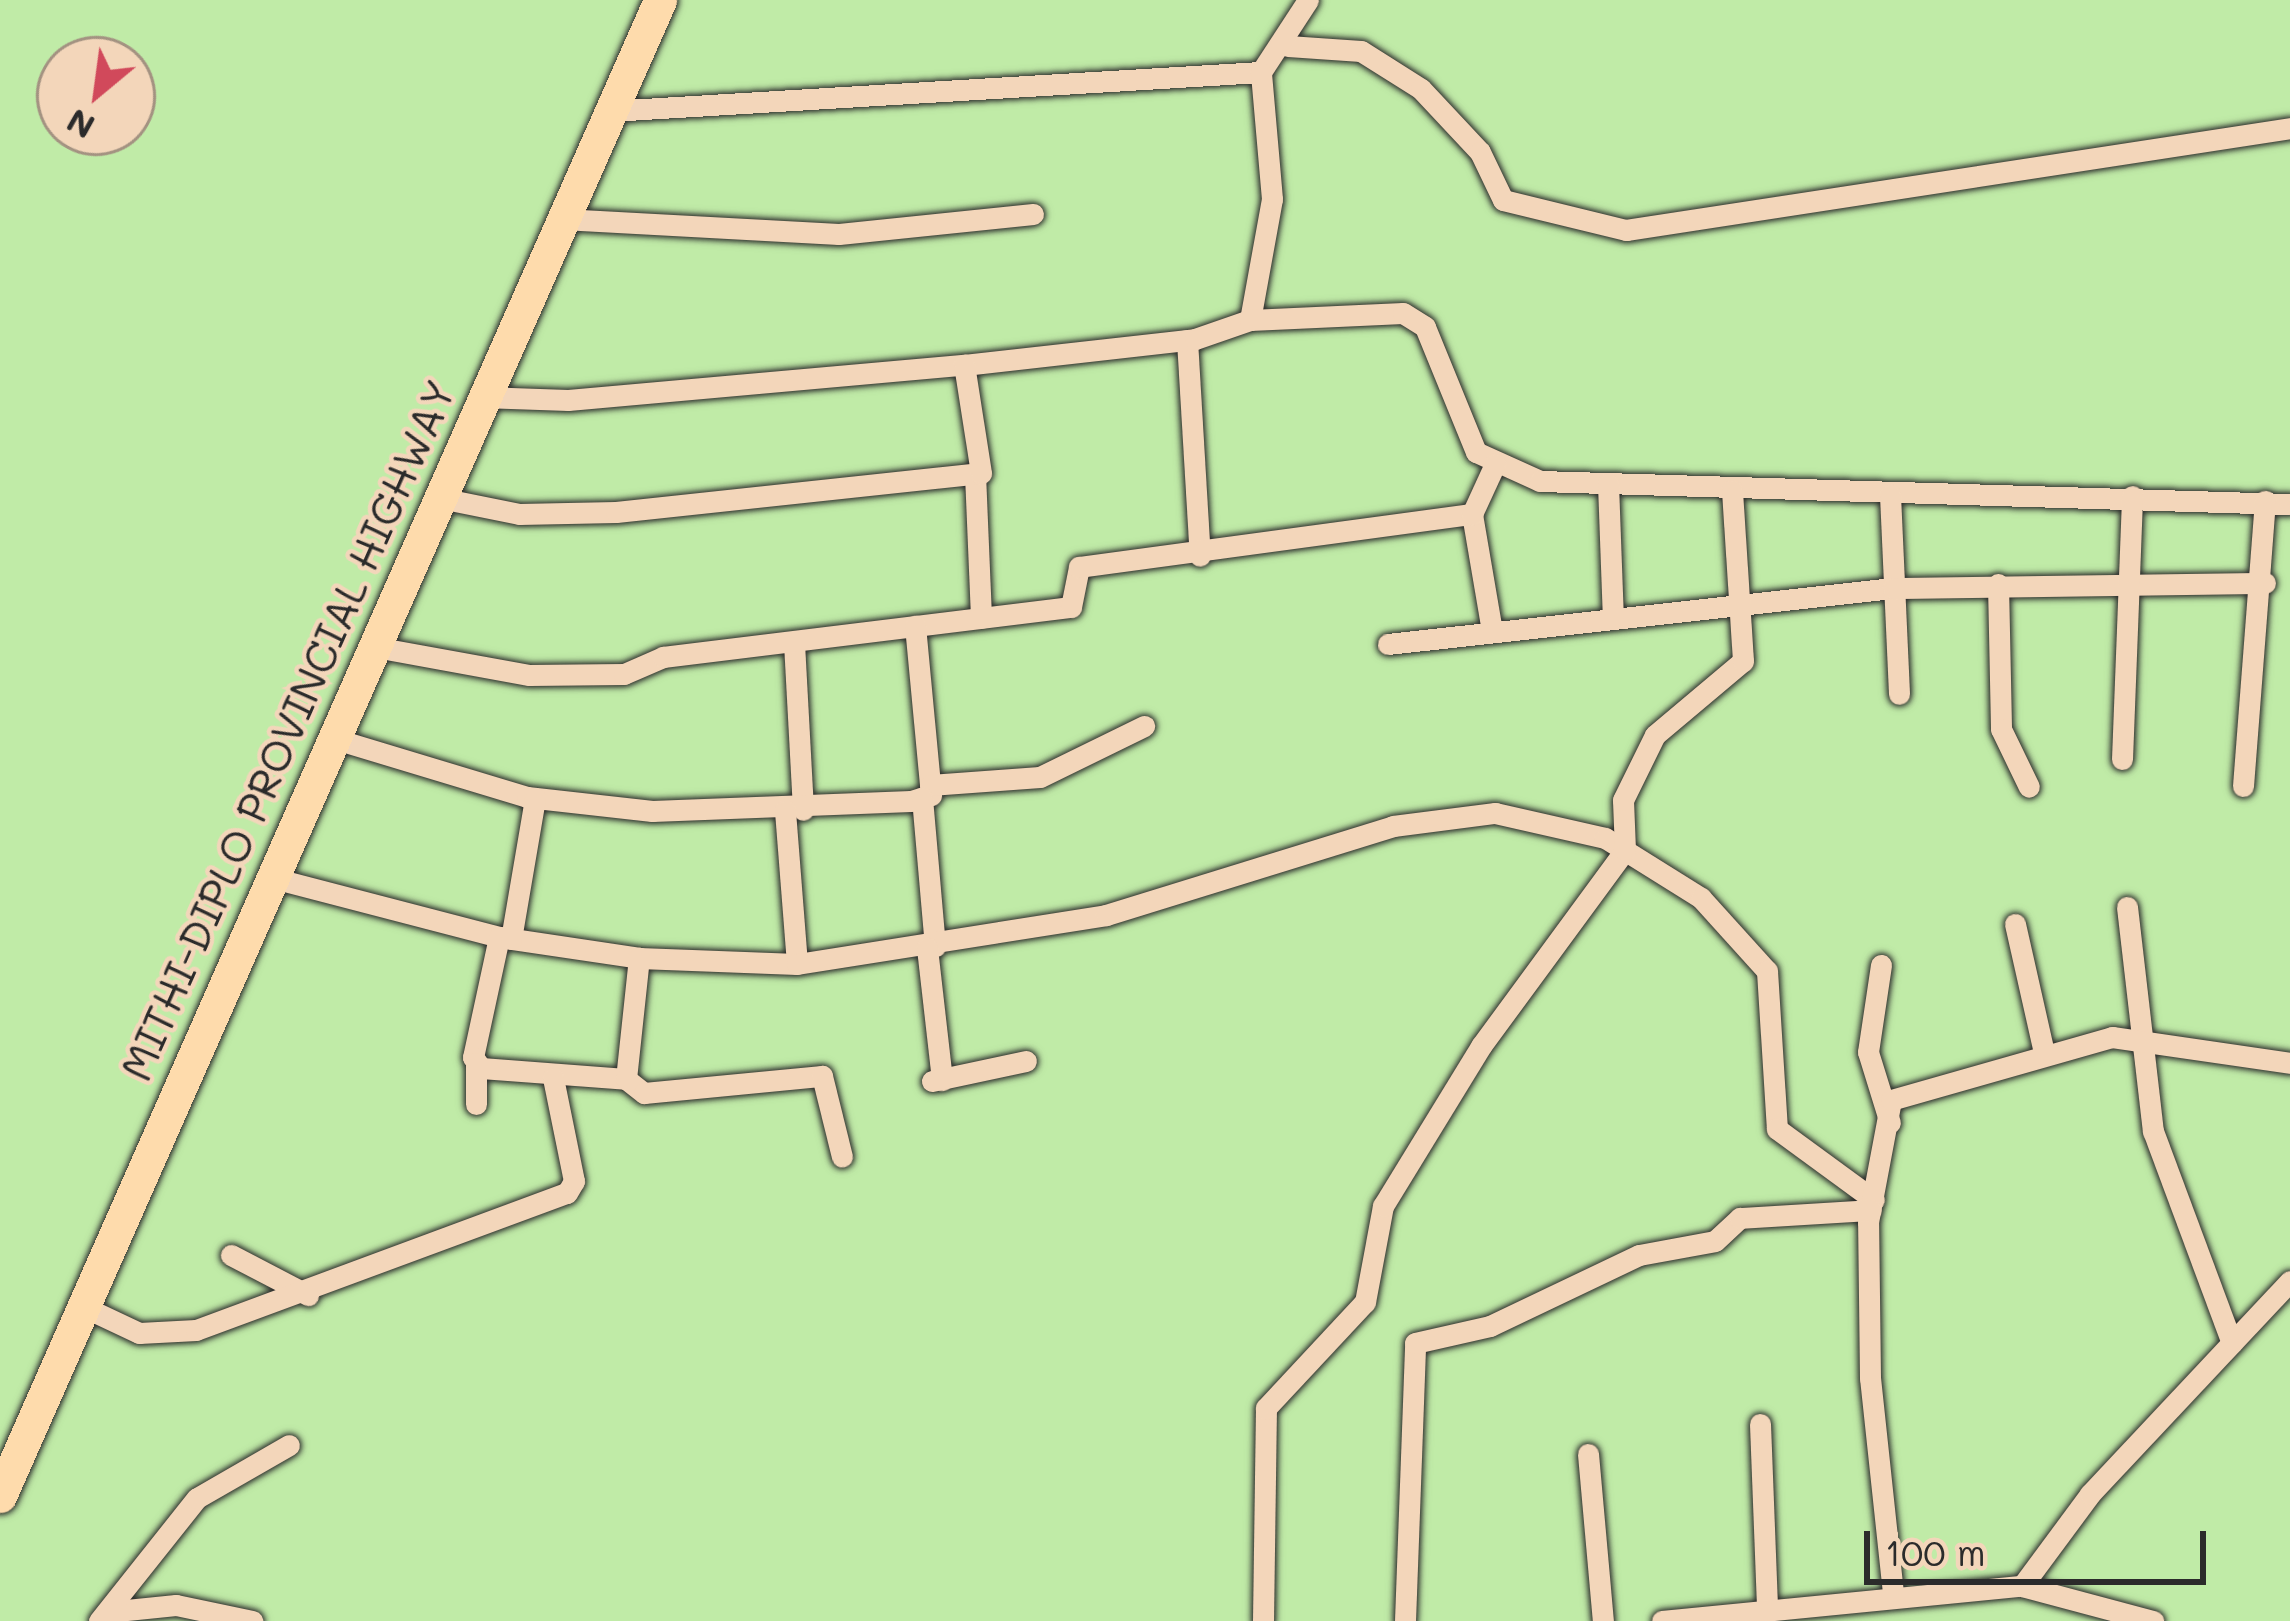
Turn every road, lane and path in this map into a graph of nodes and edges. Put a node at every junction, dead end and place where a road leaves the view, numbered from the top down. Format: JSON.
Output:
{"nodes":[{"id":1,"x":660,"y":0,"type":"edge"},
{"id":2,"x":1308,"y":0,"type":"edge"},
{"id":3,"x":1288,"y":46,"type":"junction"},
{"id":4,"x":1261,"y":72,"type":"junction"},
{"id":5,"x":610,"y":111,"type":"junction"},
{"id":6,"x":2290,"y":128,"type":"edge"},
{"id":7,"x":1034,"y":214,"type":"dead end"},
{"id":8,"x":562,"y":219,"type":"junction"},
{"id":9,"x":1250,"y":320,"type":"junction"},
{"id":10,"x":1186,"y":340,"type":"junction"},
{"id":11,"x":964,"y":365,"type":"junction"},
{"id":12,"x":482,"y":397,"type":"junction"},
{"id":13,"x":1495,"y":464,"type":"junction"},
{"id":14,"x":975,"y":474,"type":"junction"},
{"id":15,"x":1608,"y":484,"type":"junction"},
{"id":16,"x":1732,"y":490,"type":"junction"},
{"id":17,"x":1890,"y":495,"type":"junction"},
{"id":18,"x":2132,"y":496,"type":"junction"},
{"id":19,"x":440,"y":498,"type":"junction"},
{"id":20,"x":2265,"y":502,"type":"junction"},
{"id":21,"x":2290,"y":504,"type":"edge"},
{"id":22,"x":1472,"y":514,"type":"junction"},
{"id":23,"x":1200,"y":556,"type":"junction"},
{"id":24,"x":2128,"y":581,"type":"junction"},
{"id":25,"x":2265,"y":583,"type":"junction"},
{"id":26,"x":1998,"y":584,"type":"junction"},
{"id":27,"x":1893,"y":588,"type":"junction"},
{"id":28,"x":1739,"y":608,"type":"junction"},
{"id":29,"x":981,"y":618,"type":"junction"},
{"id":30,"x":1613,"y":618,"type":"junction"},
{"id":31,"x":915,"y":626,"type":"junction"},
{"id":32,"x":1492,"y":631,"type":"junction"},
{"id":33,"x":794,"y":643,"type":"junction"},
{"id":34,"x":1388,"y":644,"type":"dead end"},
{"id":35,"x":375,"y":647,"type":"junction"},
{"id":36,"x":1899,"y":694,"type":"dead end"},
{"id":37,"x":1144,"y":726,"type":"dead end"},
{"id":38,"x":332,"y":738,"type":"junction"},
{"id":39,"x":2122,"y":759,"type":"dead end"},
{"id":40,"x":2243,"y":786,"type":"dead end"},
{"id":41,"x":2029,"y":788,"type":"dead end"},
{"id":42,"x":926,"y":791,"type":"junction"},
{"id":43,"x":535,"y":798,"type":"junction"},
{"id":44,"x":794,"y":811,"type":"junction"},
{"id":45,"x":1625,"y":850,"type":"junction"},
{"id":46,"x":273,"y":878,"type":"junction"},
{"id":47,"x":2127,"y":908,"type":"dead end"},
{"id":48,"x":2015,"y":924,"type":"dead end"},
{"id":49,"x":505,"y":938,"type":"junction"},
{"id":50,"x":931,"y":947,"type":"junction"},
{"id":51,"x":639,"y":958,"type":"junction"},
{"id":52,"x":797,"y":964,"type":"junction"},
{"id":53,"x":1881,"y":965,"type":"dead end"},
{"id":54,"x":2143,"y":1038,"type":"junction"},
{"id":55,"x":2044,"y":1053,"type":"junction"},
{"id":56,"x":1026,"y":1061,"type":"dead end"},
{"id":57,"x":476,"y":1063,"type":"junction"},
{"id":58,"x":2290,"y":1063,"type":"edge"},
{"id":59,"x":553,"y":1078,"type":"junction"},
{"id":60,"x":626,"y":1078,"type":"junction"},
{"id":61,"x":476,"y":1105,"type":"dead end"},
{"id":62,"x":1889,"y":1124,"type":"junction"},
{"id":63,"x":842,"y":1157,"type":"dead end"},
{"id":64,"x":1872,"y":1205,"type":"junction"},
{"id":65,"x":231,"y":1256,"type":"dead end"},
{"id":66,"x":2290,"y":1281,"type":"edge"},
{"id":67,"x":308,"y":1294,"type":"junction"},
{"id":68,"x":84,"y":1307,"type":"junction"},
{"id":69,"x":2232,"y":1343,"type":"junction"},
{"id":70,"x":1760,"y":1424,"type":"dead end"},
{"id":71,"x":289,"y":1445,"type":"dead end"},
{"id":72,"x":1588,"y":1454,"type":"dead end"},
{"id":73,"x":0,"y":1496,"type":"edge"},
{"id":74,"x":2022,"y":1586,"type":"junction"},
{"id":75,"x":1893,"y":1593,"type":"junction"},
{"id":76,"x":1863,"y":1597,"type":"junction"},
{"id":77,"x":1767,"y":1608,"type":"junction"},
{"id":78,"x":103,"y":1616,"type":"edge"},
{"id":79,"x":252,"y":1621,"type":"edge"},
{"id":80,"x":1263,"y":1621,"type":"edge"},
{"id":81,"x":1405,"y":1621,"type":"edge"},
{"id":82,"x":1603,"y":1621,"type":"edge"},
{"id":83,"x":1662,"y":1621,"type":"edge"},
{"id":84,"x":1864,"y":1621,"type":"edge"},
{"id":85,"x":2153,"y":1621,"type":"edge"}],
"edges":[{"from":1,"to":5,"type":"main road","name":"MITHI-DIPLO PROVINCIAL HIGHWAY"},
{"from":2,"to":3,"type":"street"},
{"from":3,"to":4,"type":"street"},
{"from":3,"to":6,"type":"street"},
{"from":4,"to":5,"type":"street"},
{"from":4,"to":9,"type":"street"},
{"from":5,"to":8,"type":"main road","name":"MITHI-DIPLO PROVINCIAL HIGHWAY"},
{"from":7,"to":8,"type":"street"},
{"from":8,"to":12,"type":"main road","name":"MITHI-DIPLO PROVINCIAL HIGHWAY"},
{"from":9,"to":10,"type":"street"},
{"from":9,"to":13,"type":"street"},
{"from":10,"to":11,"type":"street"},
{"from":10,"to":23,"type":"street"},
{"from":11,"to":12,"type":"street"},
{"from":11,"to":14,"type":"street"},
{"from":12,"to":19,"type":"main road","name":"MITHI-DIPLO PROVINCIAL HIGHWAY"},
{"from":13,"to":15,"type":"street"},
{"from":13,"to":22,"type":"street"},
{"from":14,"to":19,"type":"street"},
{"from":14,"to":29,"type":"street"},
{"from":15,"to":16,"type":"street"},
{"from":15,"to":30,"type":"street"},
{"from":16,"to":17,"type":"street"},
{"from":16,"to":28,"type":"street"},
{"from":17,"to":18,"type":"street"},
{"from":17,"to":27,"type":"street"},
{"from":18,"to":20,"type":"street"},
{"from":18,"to":24,"type":"street"},
{"from":19,"to":35,"type":"main road","name":"MITHI-DIPLO PROVINCIAL HIGHWAY"},
{"from":20,"to":21,"type":"street"},
{"from":20,"to":25,"type":"street"},
{"from":22,"to":23,"type":"street"},
{"from":22,"to":32,"type":"street"},
{"from":23,"to":29,"type":"street"},
{"from":24,"to":25,"type":"street"},
{"from":24,"to":26,"type":"street"},
{"from":24,"to":39,"type":"street"},
{"from":25,"to":40,"type":"street"},
{"from":26,"to":27,"type":"street"},
{"from":26,"to":41,"type":"street"},
{"from":27,"to":28,"type":"street"},
{"from":27,"to":36,"type":"street"},
{"from":28,"to":30,"type":"street"},
{"from":28,"to":45,"type":"street"},
{"from":29,"to":31,"type":"street"},
{"from":30,"to":32,"type":"street"},
{"from":31,"to":33,"type":"street"},
{"from":31,"to":42,"type":"street"},
{"from":32,"to":34,"type":"street"},
{"from":33,"to":35,"type":"street"},
{"from":33,"to":44,"type":"street"},
{"from":35,"to":38,"type":"main road","name":"MITHI-DIPLO PROVINCIAL HIGHWAY"},
{"from":37,"to":42,"type":"street"},
{"from":38,"to":43,"type":"street"},
{"from":38,"to":46,"type":"main road","name":"MITHI-DIPLO PROVINCIAL HIGHWAY"},
{"from":42,"to":44,"type":"street"},
{"from":42,"to":50,"type":"street"},
{"from":43,"to":44,"type":"street"},
{"from":43,"to":49,"type":"street"},
{"from":44,"to":52,"type":"street"},
{"from":45,"to":50,"type":"street"},
{"from":45,"to":64,"type":"street"},
{"from":45,"to":80,"type":"street"},
{"from":46,"to":49,"type":"street"},
{"from":46,"to":68,"type":"main road","name":"MITHI-DIPLO PROVINCIAL HIGHWAY"},
{"from":47,"to":54,"type":"street"},
{"from":48,"to":55,"type":"street"},
{"from":49,"to":51,"type":"street"},
{"from":49,"to":57,"type":"street"},
{"from":50,"to":52,"type":"street"},
{"from":50,"to":56,"type":"street"},
{"from":51,"to":52,"type":"street"},
{"from":51,"to":60,"type":"street"},
{"from":53,"to":62,"type":"street"},
{"from":54,"to":55,"type":"street"},
{"from":54,"to":58,"type":"street"},
{"from":54,"to":69,"type":"street"},
{"from":55,"to":62,"type":"street"},
{"from":57,"to":59,"type":"street"},
{"from":57,"to":61,"type":"street"},
{"from":59,"to":60,"type":"street"},
{"from":59,"to":67,"type":"street"},
{"from":60,"to":63,"type":"street"},
{"from":62,"to":64,"type":"street"},
{"from":64,"to":75,"type":"street"},
{"from":64,"to":81,"type":"street"},
{"from":65,"to":67,"type":"street"},
{"from":66,"to":69,"type":"street"},
{"from":67,"to":68,"type":"street"},
{"from":68,"to":73,"type":"main road","name":"MITHI-DIPLO PROVINCIAL HIGHWAY"},
{"from":69,"to":74,"type":"street"},
{"from":70,"to":77,"type":"street"},
{"from":71,"to":78,"type":"street"},
{"from":72,"to":82,"type":"street"},
{"from":74,"to":75,"type":"street"},
{"from":74,"to":85,"type":"street"},
{"from":75,"to":76,"type":"street"},
{"from":76,"to":77,"type":"street"},
{"from":76,"to":84,"type":"street"},
{"from":77,"to":83,"type":"street"},
{"from":78,"to":79,"type":"street"}]}
